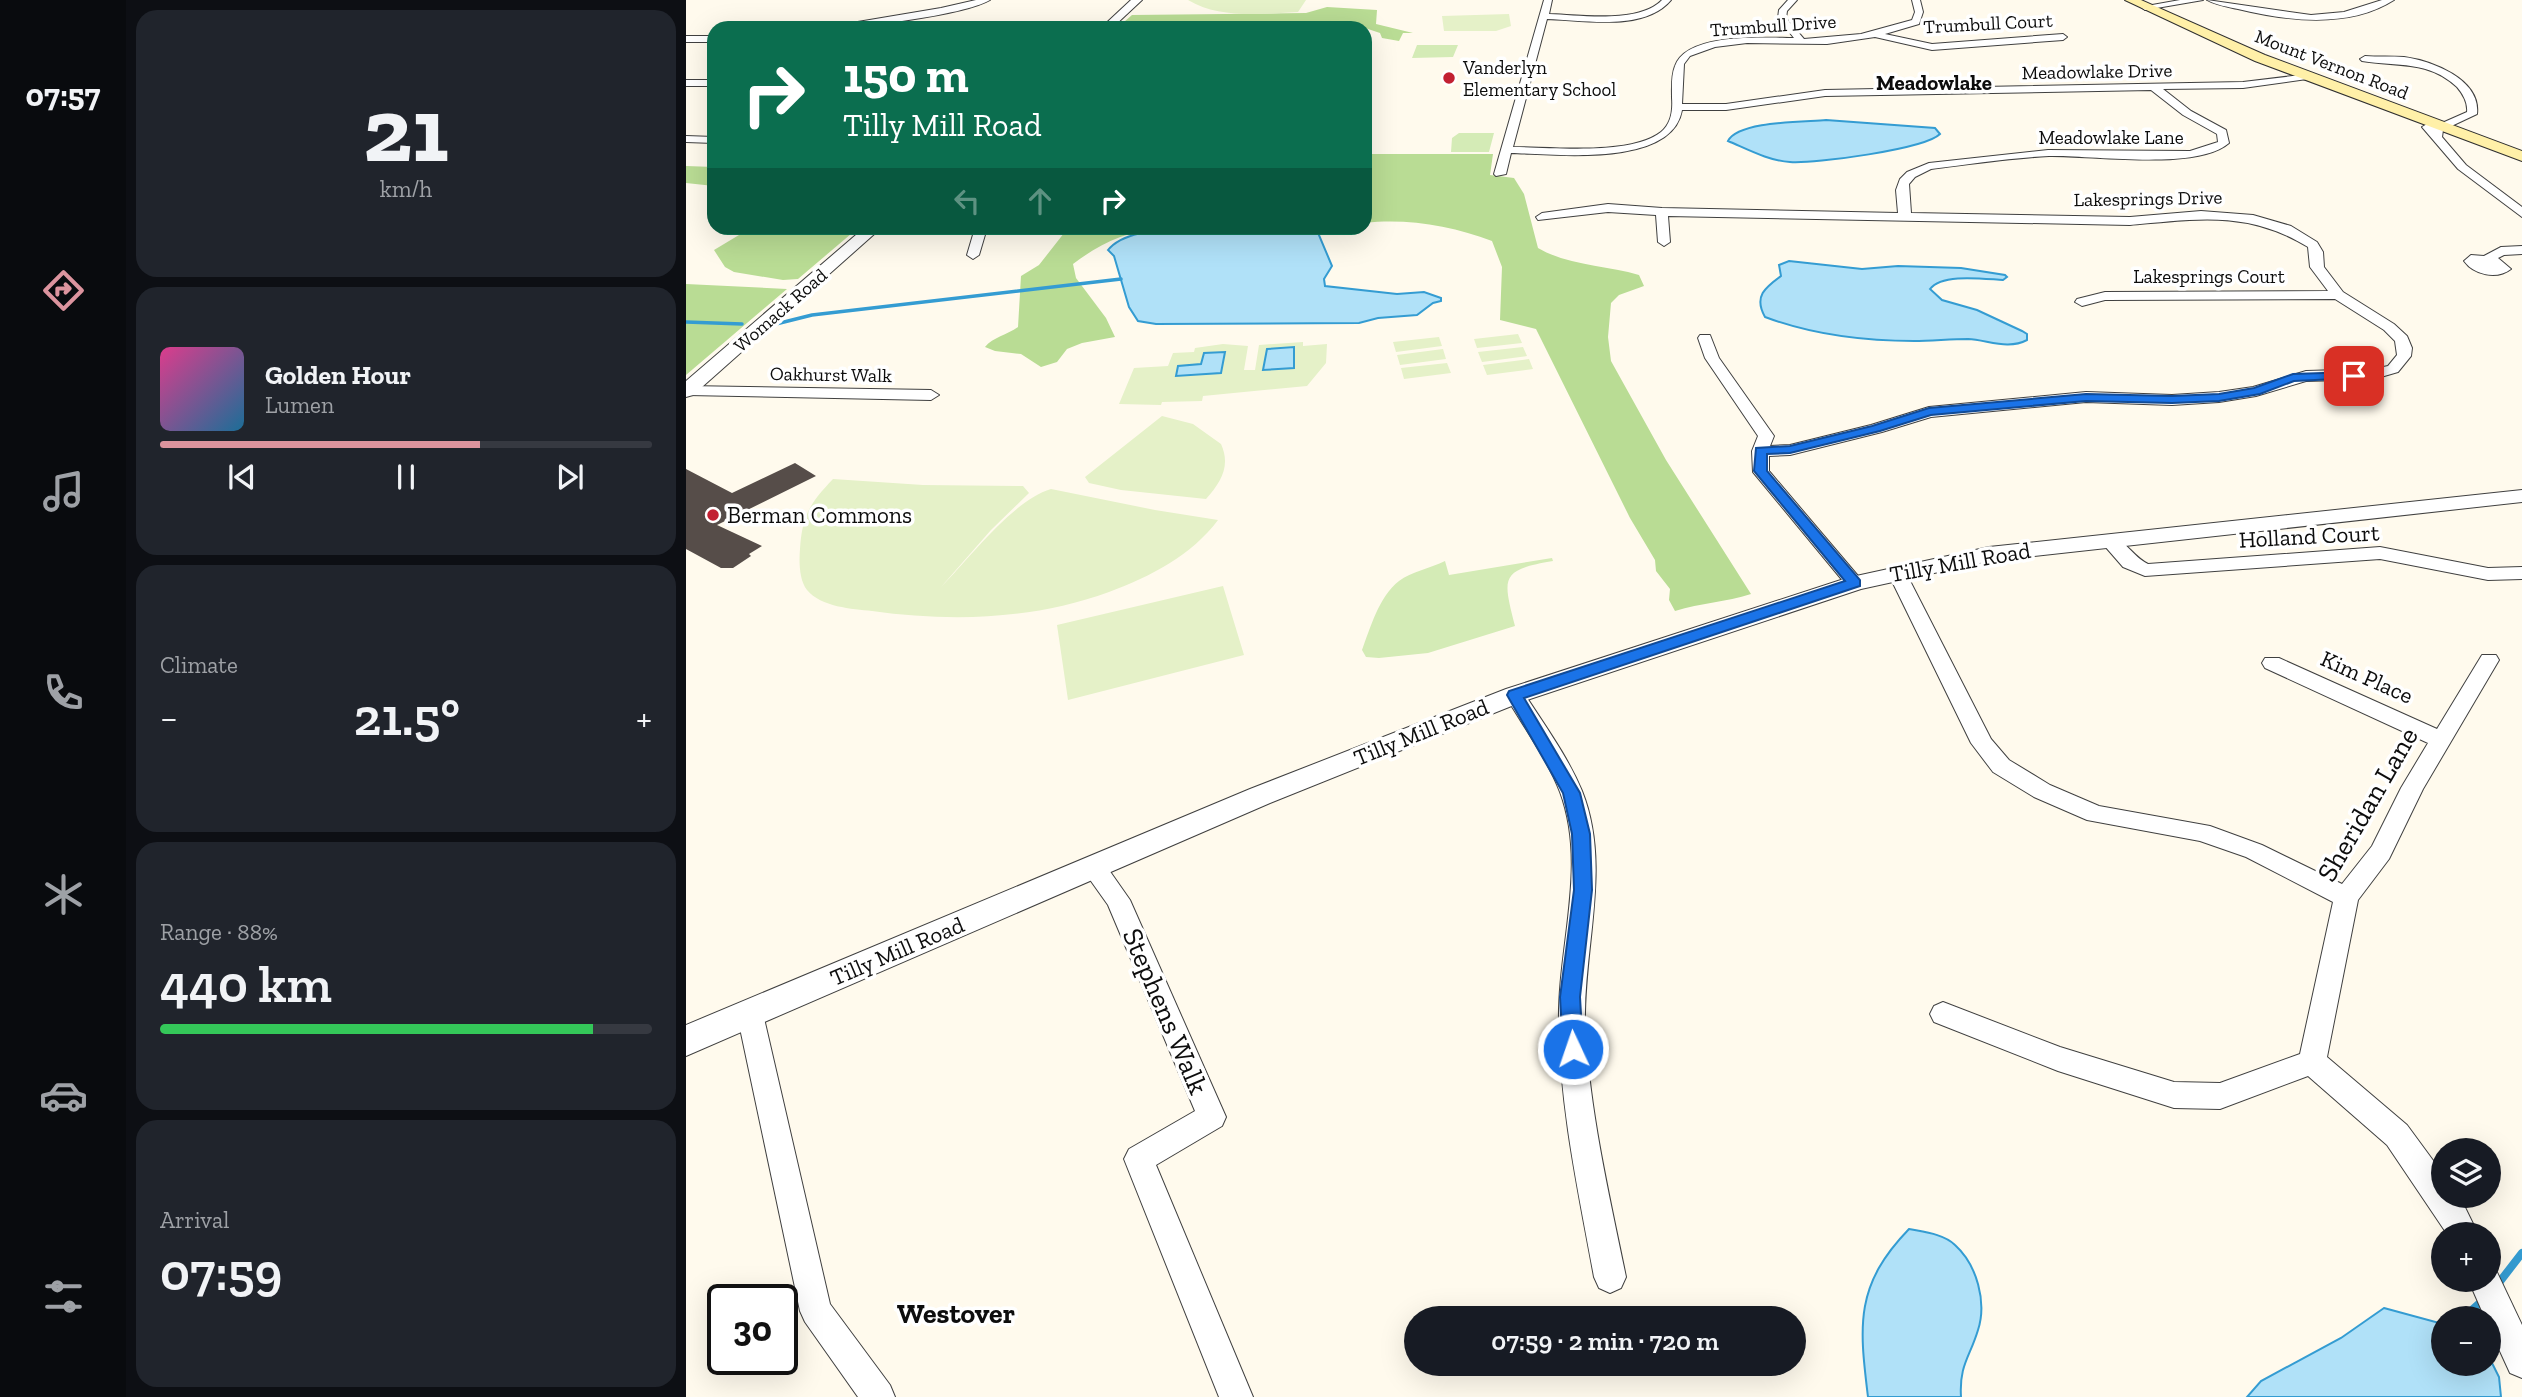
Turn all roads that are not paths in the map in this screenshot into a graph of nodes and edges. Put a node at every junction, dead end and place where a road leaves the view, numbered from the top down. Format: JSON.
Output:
{"nodes":[{"id":1,"x":986,"y":0,"type":"edge"},
{"id":2,"x":1137,"y":0,"type":"edge"},
{"id":3,"x":1548,"y":0,"type":"edge"},
{"id":4,"x":1667,"y":0,"type":"edge"},
{"id":5,"x":1793,"y":0,"type":"edge"},
{"id":6,"x":1916,"y":0,"type":"edge"},
{"id":7,"x":2131,"y":0,"type":"edge"},
{"id":8,"x":2199,"y":0,"type":"edge"},
{"id":9,"x":2211,"y":0,"type":"edge"},
{"id":10,"x":2390,"y":0,"type":"edge"},
{"id":11,"x":2144,"y":7,"type":"junction"},
{"id":12,"x":1544,"y":16,"type":"junction"},
{"id":13,"x":873,"y":21,"type":"edge"},
{"id":14,"x":1114,"y":21,"type":"edge"},
{"id":15,"x":1874,"y":34,"type":"junction"},
{"id":16,"x":2063,"y":37,"type":"dead end"},
{"id":17,"x":686,"y":39,"type":"edge"},
{"id":18,"x":707,"y":39,"type":"edge"},
{"id":19,"x":1801,"y":41,"type":"junction"},
{"id":20,"x":2365,"y":59,"type":"dead end"},
{"id":21,"x":2308,"y":76,"type":"junction"},
{"id":22,"x":686,"y":83,"type":"edge"},
{"id":23,"x":707,"y":83,"type":"edge"},
{"id":24,"x":2155,"y":88,"type":"junction"},
{"id":25,"x":1678,"y":107,"type":"junction"},
{"id":26,"x":2439,"y":132,"type":"junction"},
{"id":27,"x":686,"y":139,"type":"edge"},
{"id":28,"x":707,"y":140,"type":"edge"},
{"id":29,"x":1508,"y":150,"type":"junction"},
{"id":30,"x":2522,"y":156,"type":"edge"},
{"id":31,"x":1500,"y":174,"type":"dead end"},
{"id":32,"x":1662,"y":212,"type":"junction"},
{"id":33,"x":2522,"y":213,"type":"edge"},
{"id":34,"x":1905,"y":216,"type":"junction"},
{"id":35,"x":1542,"y":217,"type":"dead end"},
{"id":36,"x":865,"y":235,"type":"edge"},
{"id":37,"x":979,"y":235,"type":"edge"},
{"id":38,"x":1664,"y":242,"type":"dead end"},
{"id":39,"x":2522,"y":250,"type":"edge"},
{"id":40,"x":973,"y":255,"type":"dead end"},
{"id":41,"x":2487,"y":259,"type":"dead end"},
{"id":42,"x":2338,"y":295,"type":"junction"},
{"id":43,"x":2082,"y":302,"type":"dead end"},
{"id":44,"x":1704,"y":338,"type":"dead end"},
{"id":45,"x":687,"y":391,"type":"edge"},
{"id":46,"x":930,"y":395,"type":"dead end"},
{"id":47,"x":1760,"y":451,"type":"junction"},
{"id":48,"x":2522,"y":496,"type":"edge"},
{"id":49,"x":2109,"y":540,"type":"junction"},
{"id":50,"x":1897,"y":573,"type":"junction"},
{"id":51,"x":2522,"y":573,"type":"edge"},
{"id":52,"x":1854,"y":583,"type":"junction"},
{"id":53,"x":2489,"y":660,"type":"dead end"},
{"id":54,"x":2272,"y":663,"type":"dead end"},
{"id":55,"x":1515,"y":695,"type":"junction"},
{"id":56,"x":2440,"y":739,"type":"junction"},
{"id":57,"x":1093,"y":867,"type":"junction"},
{"id":58,"x":2347,"y":897,"type":"junction"},
{"id":59,"x":750,"y":1014,"type":"junction"},
{"id":60,"x":1943,"y":1014,"type":"dead end"},
{"id":61,"x":686,"y":1041,"type":"edge"},
{"id":62,"x":2312,"y":1062,"type":"junction"},
{"id":63,"x":2457,"y":1222,"type":"edge"},
{"id":64,"x":1610,"y":1277,"type":"dead end"},
{"id":65,"x":2490,"y":1292,"type":"edge"},
{"id":66,"x":2522,"y":1362,"type":"edge"},
{"id":67,"x":878,"y":1397,"type":"edge"},
{"id":68,"x":1236,"y":1397,"type":"edge"}],
"edges":[{"from":1,"to":13,"type":"street"},
{"from":2,"to":14,"type":"street"},
{"from":3,"to":12,"type":"street"},
{"from":4,"to":12,"type":"street"},
{"from":5,"to":19,"type":"street"},
{"from":6,"to":15,"type":"street","name":"Trumbull Drive"},
{"from":7,"to":11,"type":"main road","name":"Mount Vernon Road"},
{"from":8,"to":11,"type":"street"},
{"from":9,"to":10,"type":"street"},
{"from":11,"to":21,"type":"main road","name":"Mount Vernon Road"},
{"from":12,"to":29,"type":"street"},
{"from":15,"to":16,"type":"street","name":"Trumbull Court"},
{"from":15,"to":19,"type":"street","name":"Trumbull Drive"},
{"from":17,"to":18,"type":"street"},
{"from":19,"to":25,"type":"street","name":"Trumbull Drive"},
{"from":20,"to":26,"type":"street"},
{"from":21,"to":24,"type":"street","name":"Meadowlake Drive"},
{"from":21,"to":26,"type":"main road","name":"Mount Vernon Road"},
{"from":22,"to":23,"type":"street"},
{"from":24,"to":25,"type":"street","name":"Meadowlake Drive"},
{"from":24,"to":34,"type":"street","name":"Meadowlake Lane"},
{"from":25,"to":29,"type":"street"},
{"from":26,"to":30,"type":"main road","name":"Mount Vernon Road"},
{"from":26,"to":33,"type":"street"},
{"from":27,"to":28,"type":"street"},
{"from":29,"to":31,"type":"street"},
{"from":32,"to":34,"type":"street","name":"Lakesprings Drive"},
{"from":32,"to":35,"type":"street","name":"Lakesprings Drive"},
{"from":32,"to":38,"type":"street"},
{"from":34,"to":42,"type":"street","name":"Lakesprings Drive"},
{"from":36,"to":45,"type":"street","name":"Womack Road"},
{"from":37,"to":40,"type":"street"},
{"from":39,"to":41,"type":"street"},
{"from":42,"to":43,"type":"street","name":"Lakesprings Court"},
{"from":42,"to":47,"type":"street","name":"Lakesprings Drive"},
{"from":44,"to":47,"type":"street"},
{"from":45,"to":46,"type":"street","name":"Oakhurst Walk"},
{"from":47,"to":52,"type":"street"},
{"from":48,"to":49,"type":"street","name":"Tilly Mill Road"},
{"from":49,"to":50,"type":"street","name":"Tilly Mill Road"},
{"from":49,"to":51,"type":"street","name":"Holland Court"},
{"from":50,"to":52,"type":"street","name":"Tilly Mill Road"},
{"from":50,"to":58,"type":"street"},
{"from":52,"to":55,"type":"street","name":"Tilly Mill Road"},
{"from":53,"to":56,"type":"street","name":"Sheridan Lane"},
{"from":54,"to":56,"type":"street","name":"Kim Place"},
{"from":55,"to":57,"type":"street","name":"Tilly Mill Road"},
{"from":55,"to":64,"type":"street"},
{"from":56,"to":58,"type":"street","name":"Sheridan Lane"},
{"from":57,"to":59,"type":"street","name":"Tilly Mill Road"},
{"from":57,"to":68,"type":"street","name":"Stephens Walk"},
{"from":58,"to":62,"type":"street","name":"Sheridan Lane"},
{"from":59,"to":61,"type":"street","name":"Tilly Mill Road"},
{"from":59,"to":67,"type":"street"},
{"from":60,"to":62,"type":"street"},
{"from":62,"to":63,"type":"street"},
{"from":65,"to":66,"type":"street"}]}
